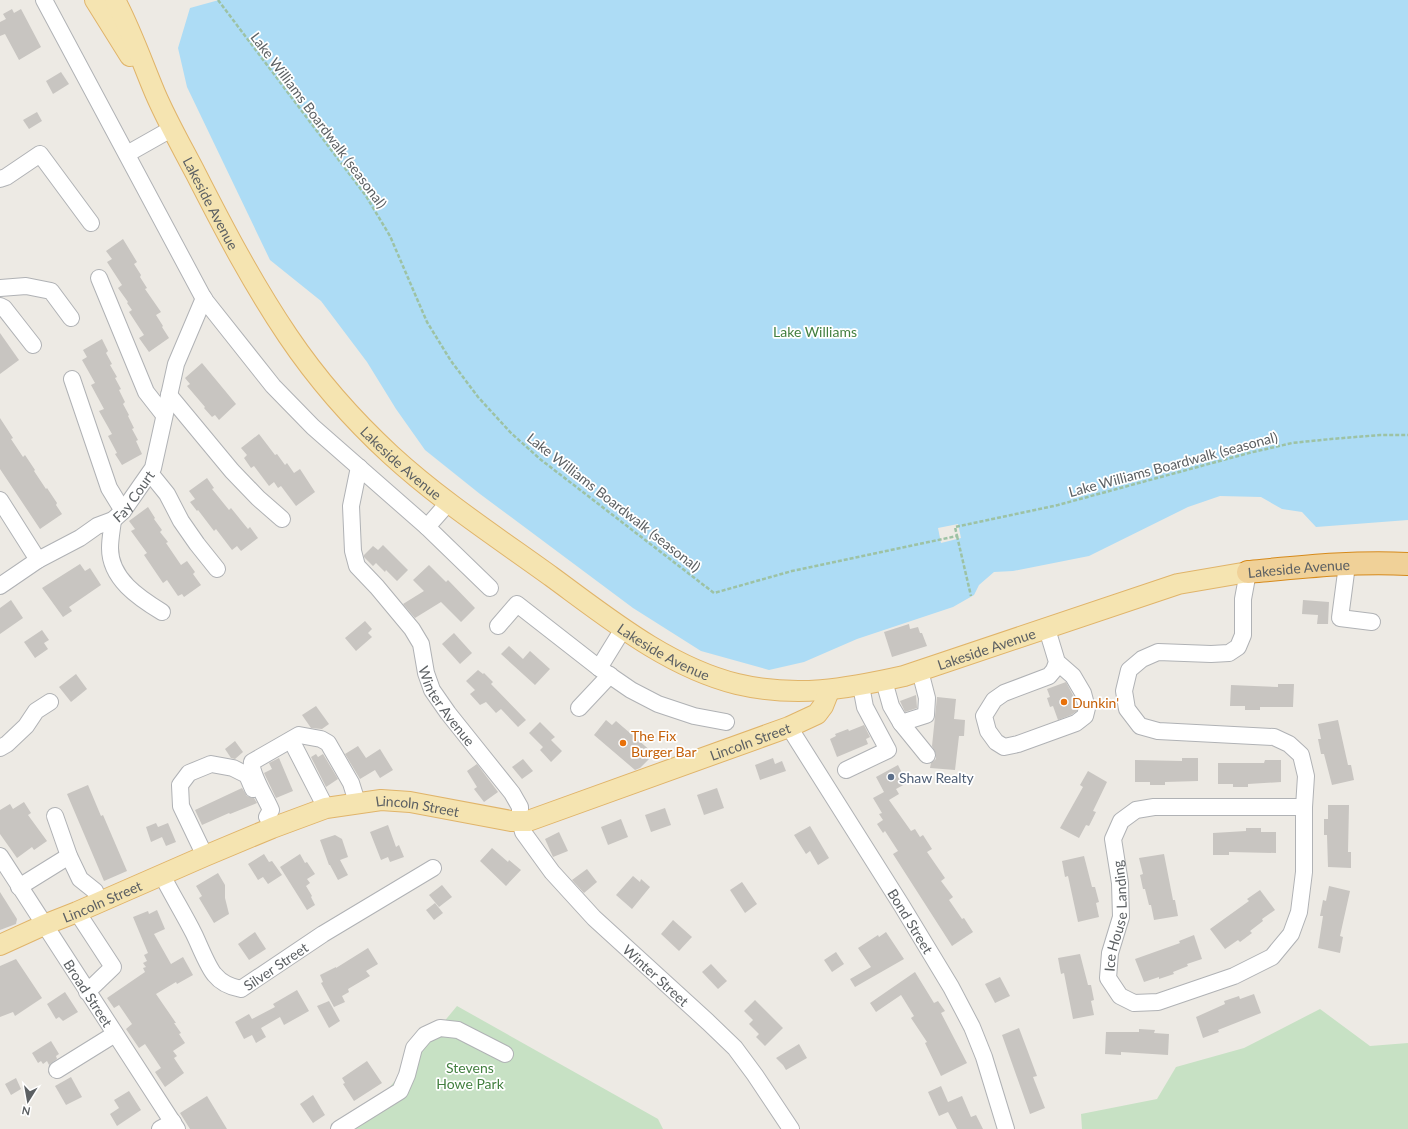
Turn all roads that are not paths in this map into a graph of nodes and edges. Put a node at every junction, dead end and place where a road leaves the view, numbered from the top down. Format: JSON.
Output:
{"nodes":[{"id":1,"x":44,"y":0,"type":"edge"},
{"id":2,"x":95,"y":0,"type":"edge"},
{"id":3,"x":115,"y":0,"type":"edge"},
{"id":4,"x":156,"y":95,"type":"junction"},
{"id":5,"x":173,"y":128,"type":"junction"},
{"id":6,"x":127,"y":154,"type":"junction"},
{"id":7,"x":0,"y":179,"type":"edge"},
{"id":8,"x":91,"y":223,"type":"dead end"},
{"id":9,"x":99,"y":278,"type":"dead end"},
{"id":10,"x":0,"y":288,"type":"edge"},
{"id":11,"x":204,"y":298,"type":"junction"},
{"id":12,"x":0,"y":306,"type":"edge"},
{"id":13,"x":71,"y":318,"type":"dead end"},
{"id":14,"x":33,"y":345,"type":"dead end"},
{"id":15,"x":72,"y":379,"type":"dead end"},
{"id":16,"x":168,"y":395,"type":"junction"},
{"id":17,"x":164,"y":415,"type":"junction"},
{"id":18,"x":359,"y":467,"type":"junction"},
{"id":19,"x":150,"y":473,"type":"junction"},
{"id":20,"x":0,"y":500,"type":"edge"},
{"id":21,"x":449,"y":502,"type":"junction"},
{"id":22,"x":118,"y":516,"type":"junction"},
{"id":23,"x":282,"y":519,"type":"dead end"},
{"id":24,"x":427,"y":526,"type":"junction"},
{"id":25,"x":38,"y":560,"type":"junction"},
{"id":26,"x":1408,"y":564,"type":"edge"},
{"id":27,"x":1347,"y":565,"type":"junction"},
{"id":28,"x":217,"y":569,"type":"dead end"},
{"id":29,"x":1248,"y":572,"type":"junction"},
{"id":30,"x":0,"y":586,"type":"edge"},
{"id":31,"x":490,"y":588,"type":"dead end"},
{"id":32,"x":162,"y":612,"type":"dead end"},
{"id":33,"x":1372,"y":622,"type":"dead end"},
{"id":34,"x":498,"y":626,"type":"dead end"},
{"id":35,"x":1047,"y":628,"type":"junction"},
{"id":36,"x":623,"y":629,"type":"junction"},
{"id":37,"x":1057,"y":662,"type":"junction"},
{"id":38,"x":604,"y":671,"type":"junction"},
{"id":39,"x":920,"y":672,"type":"junction"},
{"id":40,"x":884,"y":681,"type":"junction"},
{"id":41,"x":861,"y":686,"type":"junction"},
{"id":42,"x":829,"y":691,"type":"junction"},
{"id":43,"x":50,"y":702,"type":"dead end"},
{"id":44,"x":579,"y":708,"type":"dead end"},
{"id":45,"x":726,"y":722,"type":"dead end"},
{"id":46,"x":901,"y":722,"type":"junction"},
{"id":47,"x":789,"y":727,"type":"junction"},
{"id":48,"x":291,"y":740,"type":"junction"},
{"id":49,"x":0,"y":748,"type":"edge"},
{"id":50,"x":927,"y":756,"type":"dead end"},
{"id":51,"x":846,"y":770,"type":"dead end"},
{"id":52,"x":358,"y":802,"type":"junction"},
{"id":53,"x":1304,"y":807,"type":"junction"},
{"id":54,"x":326,"y":808,"type":"junction"},
{"id":55,"x":55,"y":816,"type":"dead end"},
{"id":56,"x":520,"y":821,"type":"junction"},
{"id":57,"x":269,"y":823,"type":"junction"},
{"id":58,"x":0,"y":856,"type":"edge"},
{"id":59,"x":69,"y":856,"type":"junction"},
{"id":60,"x":205,"y":856,"type":"junction"},
{"id":61,"x":433,"y":868,"type":"dead end"},
{"id":62,"x":162,"y":875,"type":"junction"},
{"id":63,"x":20,"y":887,"type":"junction"},
{"id":64,"x":100,"y":902,"type":"junction"},
{"id":65,"x":78,"y":912,"type":"junction"},
{"id":66,"x":44,"y":925,"type":"junction"},
{"id":67,"x":0,"y":945,"type":"edge"},
{"id":68,"x":87,"y":992,"type":"junction"},
{"id":69,"x":115,"y":1034,"type":"junction"},
{"id":70,"x":505,"y":1054,"type":"dead end"},
{"id":71,"x":57,"y":1070,"type":"dead end"},
{"id":72,"x":170,"y":1127,"type":"edge"},
{"id":73,"x":339,"y":1129,"type":"edge"},
{"id":74,"x":792,"y":1129,"type":"edge"},
{"id":75,"x":1006,"y":1129,"type":"edge"}],
"edges":[{"from":1,"to":6,"type":"street"},
{"from":2,"to":4,"type":"main road","name":"Lakeside Avenue"},
{"from":3,"to":4,"type":"main road","name":"Lakeside Avenue"},
{"from":4,"to":5,"type":"main road","name":"Lakeside Avenue"},
{"from":5,"to":6,"type":"street"},
{"from":5,"to":21,"type":"main road","name":"Lakeside Avenue"},
{"from":6,"to":11,"type":"street"},
{"from":7,"to":8,"type":"street"},
{"from":9,"to":17,"type":"street"},
{"from":10,"to":13,"type":"street"},
{"from":11,"to":16,"type":"street","name":"Fay Court"},
{"from":11,"to":18,"type":"street"},
{"from":12,"to":14,"type":"street"},
{"from":15,"to":22,"type":"street"},
{"from":16,"to":17,"type":"street","name":"Fay Court"},
{"from":16,"to":23,"type":"street"},
{"from":17,"to":19,"type":"street","name":"Fay Court"},
{"from":18,"to":24,"type":"street"},
{"from":18,"to":56,"type":"street","name":"Winter Avenue"},
{"from":19,"to":22,"type":"street","name":"Fay Court"},
{"from":19,"to":28,"type":"street"},
{"from":20,"to":25,"type":"street"},
{"from":21,"to":24,"type":"street"},
{"from":21,"to":36,"type":"main road","name":"Lakeside Avenue"},
{"from":22,"to":25,"type":"street","name":"Fay Court"},
{"from":22,"to":32,"type":"street"},
{"from":24,"to":31,"type":"street"},
{"from":25,"to":30,"type":"street","name":"Fay Court"},
{"from":26,"to":27,"type":"highway","name":"Lakeside Avenue"},
{"from":27,"to":29,"type":"highway","name":"Lakeside Avenue"},
{"from":27,"to":33,"type":"street"},
{"from":29,"to":35,"type":"main road","name":"Lakeside Avenue"},
{"from":29,"to":53,"type":"street","name":"Ice House Landing"},
{"from":34,"to":38,"type":"street"},
{"from":35,"to":37,"type":"street"},
{"from":35,"to":39,"type":"main road","name":"Lakeside Avenue"},
{"from":36,"to":38,"type":"street"},
{"from":36,"to":42,"type":"main road","name":"Lakeside Avenue"},
{"from":37,"to":37,"type":"street"},
{"from":38,"to":44,"type":"street"},
{"from":38,"to":45,"type":"street"},
{"from":39,"to":40,"type":"main road","name":"Lakeside Avenue"},
{"from":39,"to":46,"type":"street"},
{"from":40,"to":41,"type":"main road","name":"Lakeside Avenue"},
{"from":40,"to":46,"type":"street"},
{"from":41,"to":42,"type":"main road","name":"Lakeside Avenue"},
{"from":41,"to":51,"type":"street"},
{"from":42,"to":47,"type":"main road","name":"Lincoln Street"},
{"from":43,"to":49,"type":"street"},
{"from":46,"to":50,"type":"street"},
{"from":47,"to":56,"type":"main road","name":"Lincoln Street"},
{"from":47,"to":75,"type":"street","name":"Bond Street"},
{"from":48,"to":52,"type":"street"},
{"from":48,"to":54,"type":"street"},
{"from":48,"to":57,"type":"street"},
{"from":52,"to":54,"type":"main road","name":"Lincoln Street"},
{"from":52,"to":56,"type":"main road","name":"Lincoln Street"},
{"from":53,"to":53,"type":"street","name":"Ice House Landing"},
{"from":54,"to":57,"type":"main road","name":"Lincoln Street"},
{"from":55,"to":59,"type":"street"},
{"from":56,"to":74,"type":"street","name":"Winter Street"},
{"from":57,"to":60,"type":"main road","name":"Lincoln Street"},
{"from":57,"to":60,"type":"street"},
{"from":58,"to":63,"type":"street","name":"Broad Street"},
{"from":59,"to":63,"type":"street"},
{"from":59,"to":64,"type":"street"},
{"from":60,"to":62,"type":"main road","name":"Lincoln Street"},
{"from":61,"to":62,"type":"street","name":"Silver Street"},
{"from":62,"to":64,"type":"main road","name":"Lincoln Street"},
{"from":63,"to":66,"type":"street","name":"Broad Street"},
{"from":64,"to":65,"type":"main road","name":"Lincoln Street"},
{"from":65,"to":66,"type":"main road","name":"Lincoln Street"},
{"from":65,"to":68,"type":"street"},
{"from":66,"to":67,"type":"main road","name":"Lincoln Street"},
{"from":66,"to":68,"type":"street","name":"Broad Street"},
{"from":68,"to":69,"type":"street","name":"Broad Street"},
{"from":69,"to":71,"type":"street"},
{"from":69,"to":72,"type":"street","name":"Broad Street"},
{"from":70,"to":73,"type":"street"}]}
